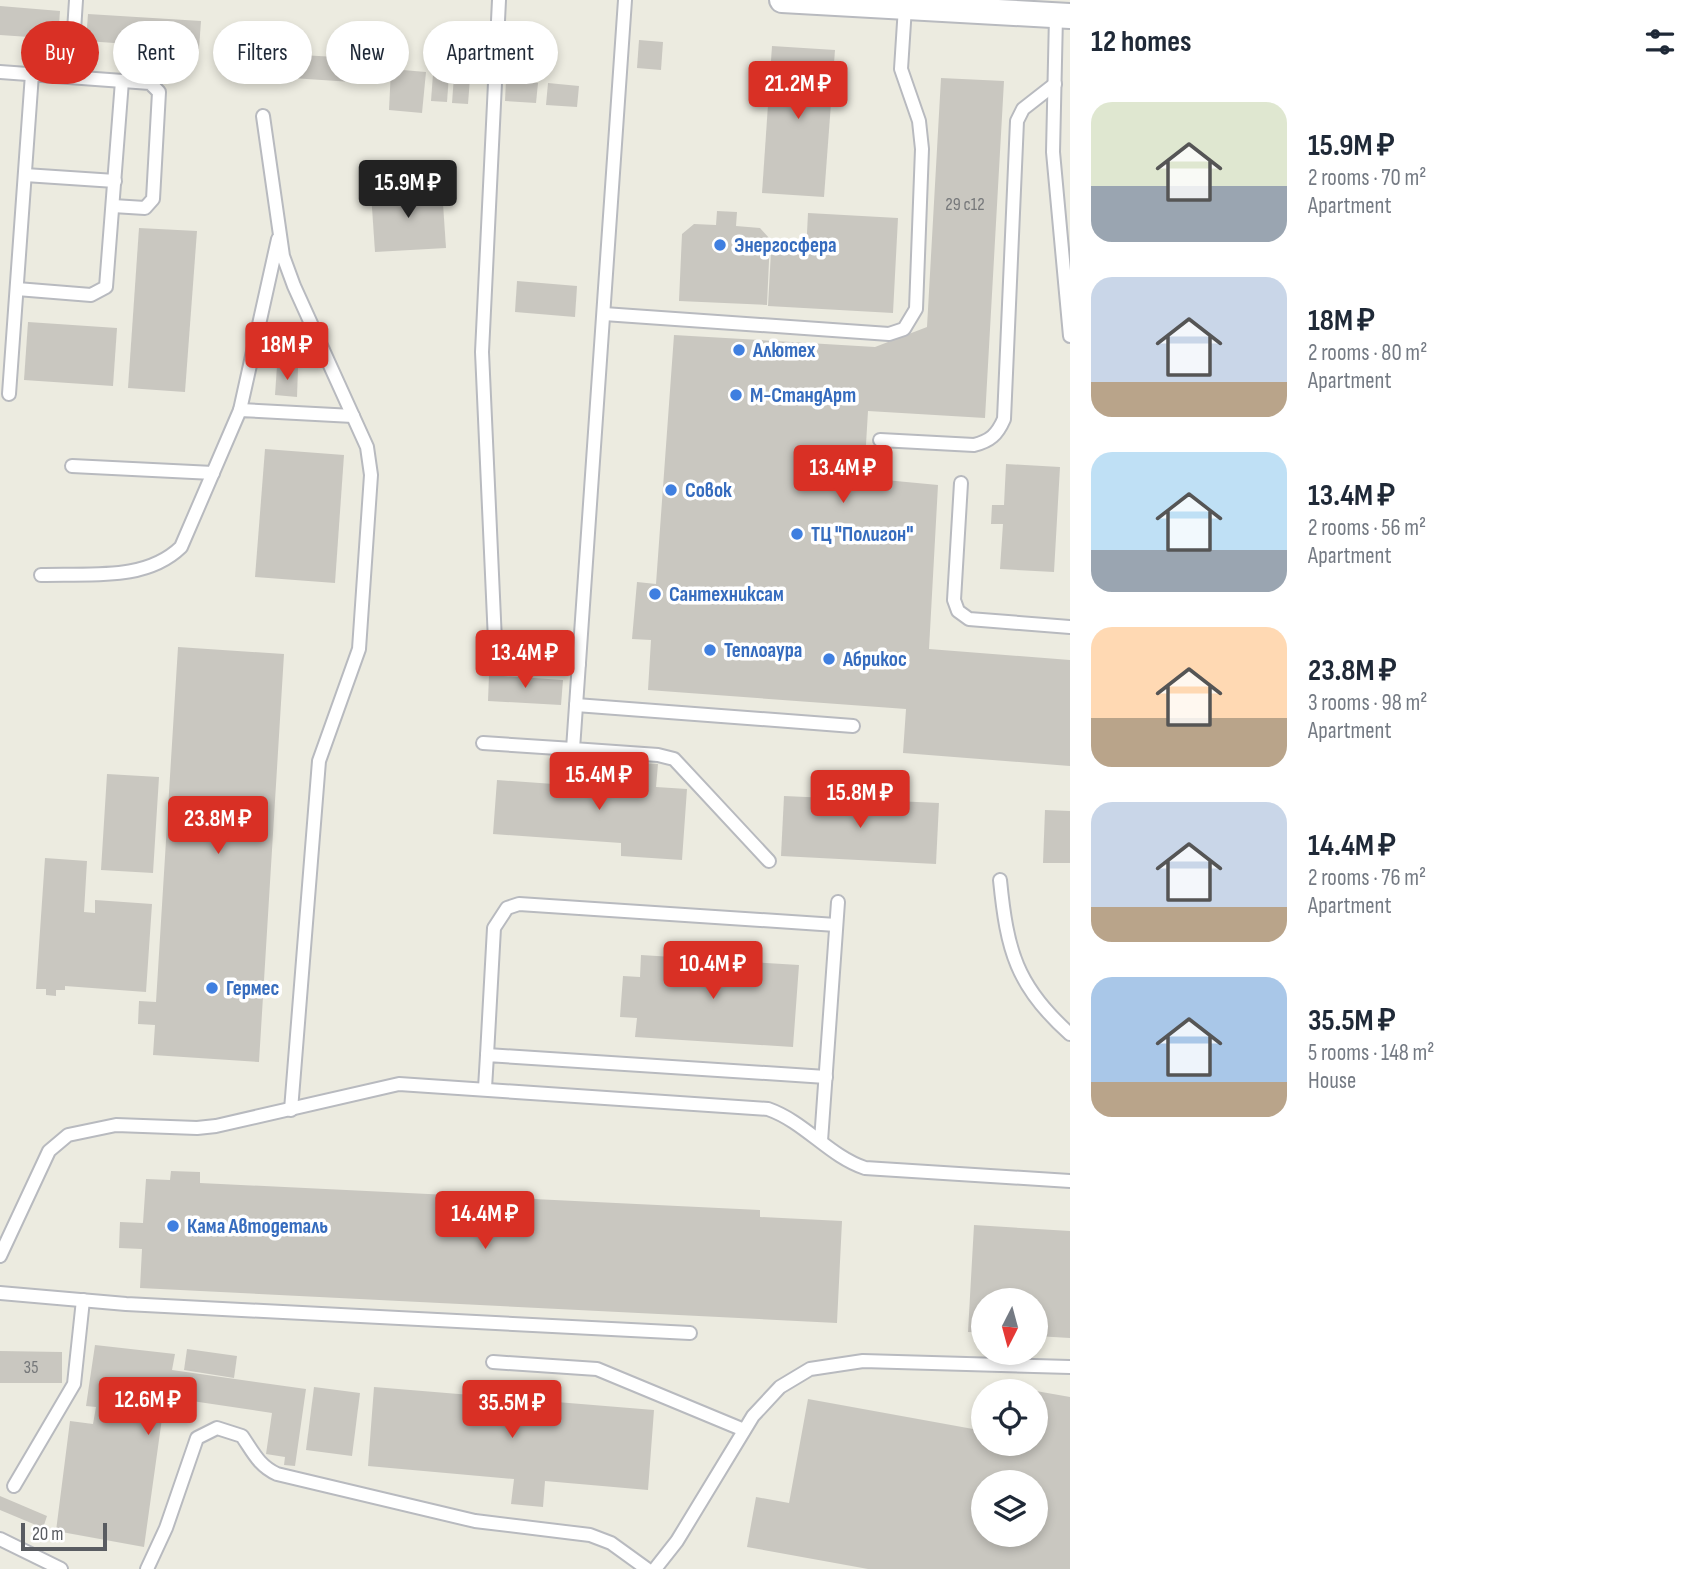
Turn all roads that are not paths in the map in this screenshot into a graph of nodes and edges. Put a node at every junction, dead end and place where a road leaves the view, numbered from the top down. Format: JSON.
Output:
{"nodes":[{"id":1,"x":76,"y":0,"type":"edge"},
{"id":2,"x":499,"y":0,"type":"edge"},
{"id":3,"x":625,"y":0,"type":"edge"},
{"id":4,"x":782,"y":0,"type":"edge"},
{"id":5,"x":994,"y":6,"type":"edge"},
{"id":6,"x":905,"y":7,"type":"junction"},
{"id":7,"x":1063,"y":16,"type":"edge"},
{"id":8,"x":75,"y":21,"type":"edge"},
{"id":9,"x":0,"y":72,"type":"edge"},
{"id":10,"x":21,"y":73,"type":"edge"},
{"id":11,"x":31,"y":84,"type":"edge"},
{"id":12,"x":122,"y":84,"type":"edge"},
{"id":13,"x":151,"y":84,"type":"edge"},
{"id":14,"x":1055,"y":84,"type":"junction"},
{"id":15,"x":263,"y":116,"type":"dead end"},
{"id":16,"x":25,"y":175,"type":"junction"},
{"id":17,"x":115,"y":181,"type":"junction"},
{"id":18,"x":113,"y":206,"type":"junction"},
{"id":19,"x":279,"y":233,"type":"junction"},
{"id":20,"x":17,"y":289,"type":"junction"},
{"id":21,"x":604,"y":314,"type":"junction"},
{"id":22,"x":1070,"y":336,"type":"edge"},
{"id":23,"x":9,"y":394,"type":"dead end"},
{"id":24,"x":240,"y":410,"type":"junction"},
{"id":25,"x":353,"y":416,"type":"junction"},
{"id":26,"x":880,"y":440,"type":"dead end"},
{"id":27,"x":72,"y":466,"type":"dead end"},
{"id":28,"x":213,"y":473,"type":"junction"},
{"id":29,"x":961,"y":483,"type":"dead end"},
{"id":30,"x":41,"y":575,"type":"dead end"},
{"id":31,"x":1070,"y":627,"type":"edge"},
{"id":32,"x":579,"y":664,"type":"junction"},
{"id":33,"x":576,"y":705,"type":"junction"},
{"id":34,"x":853,"y":726,"type":"dead end"},
{"id":35,"x":483,"y":743,"type":"dead end"},
{"id":36,"x":573,"y":749,"type":"junction"},
{"id":37,"x":769,"y":861,"type":"dead end"},
{"id":38,"x":1000,"y":880,"type":"dead end"},
{"id":39,"x":838,"y":902,"type":"dead end"},
{"id":40,"x":836,"y":925,"type":"junction"},
{"id":41,"x":1070,"y":1034,"type":"edge"},
{"id":42,"x":487,"y":1055,"type":"junction"},
{"id":43,"x":826,"y":1077,"type":"junction"},
{"id":44,"x":485,"y":1088,"type":"junction"},
{"id":45,"x":291,"y":1110,"type":"junction"},
{"id":46,"x":821,"y":1141,"type":"junction"},
{"id":47,"x":1070,"y":1181,"type":"edge"},
{"id":48,"x":0,"y":1256,"type":"edge"},
{"id":49,"x":0,"y":1293,"type":"edge"},
{"id":50,"x":83,"y":1300,"type":"junction"},
{"id":51,"x":690,"y":1333,"type":"dead end"},
{"id":52,"x":493,"y":1362,"type":"dead end"},
{"id":53,"x":1070,"y":1367,"type":"edge"},
{"id":54,"x":744,"y":1430,"type":"junction"},
{"id":55,"x":14,"y":1486,"type":"dead end"},
{"id":56,"x":0,"y":1539,"type":"edge"},
{"id":57,"x":61,"y":1569,"type":"edge"},
{"id":58,"x":147,"y":1569,"type":"edge"},
{"id":59,"x":647,"y":1569,"type":"edge"},
{"id":60,"x":655,"y":1569,"type":"edge"}],
"edges":[{"from":1,"to":8,"type":"lane"},
{"from":2,"to":32,"type":"lane"},
{"from":3,"to":21,"type":"lane"},
{"from":4,"to":6,"type":"street"},
{"from":5,"to":6,"type":"street"},
{"from":5,"to":7,"type":"street"},
{"from":6,"to":21,"type":"lane"},
{"from":7,"to":14,"type":"lane"},
{"from":9,"to":10,"type":"lane"},
{"from":11,"to":16,"type":"lane"},
{"from":12,"to":17,"type":"lane"},
{"from":13,"to":18,"type":"lane"},
{"from":14,"to":22,"type":"lane"},
{"from":14,"to":26,"type":"lane"},
{"from":15,"to":19,"type":"lane"},
{"from":16,"to":17,"type":"lane"},
{"from":16,"to":20,"type":"lane"},
{"from":17,"to":18,"type":"lane"},
{"from":18,"to":20,"type":"lane"},
{"from":19,"to":24,"type":"lane"},
{"from":19,"to":25,"type":"lane"},
{"from":20,"to":23,"type":"lane"},
{"from":21,"to":32,"type":"lane"},
{"from":24,"to":25,"type":"lane"},
{"from":24,"to":28,"type":"lane"},
{"from":25,"to":45,"type":"lane"},
{"from":27,"to":28,"type":"lane"},
{"from":28,"to":30,"type":"lane"},
{"from":29,"to":31,"type":"lane"},
{"from":32,"to":33,"type":"lane"},
{"from":33,"to":34,"type":"lane"},
{"from":33,"to":36,"type":"lane"},
{"from":35,"to":36,"type":"lane"},
{"from":36,"to":37,"type":"lane"},
{"from":38,"to":41,"type":"lane"},
{"from":39,"to":40,"type":"lane"},
{"from":40,"to":42,"type":"lane"},
{"from":40,"to":43,"type":"lane"},
{"from":42,"to":43,"type":"lane"},
{"from":42,"to":44,"type":"lane"},
{"from":43,"to":46,"type":"lane"},
{"from":44,"to":45,"type":"lane"},
{"from":44,"to":46,"type":"lane"},
{"from":45,"to":48,"type":"lane"},
{"from":46,"to":47,"type":"lane"},
{"from":49,"to":50,"type":"lane"},
{"from":50,"to":51,"type":"lane"},
{"from":50,"to":55,"type":"lane"},
{"from":52,"to":54,"type":"lane"},
{"from":53,"to":54,"type":"lane"},
{"from":54,"to":60,"type":"lane"},
{"from":56,"to":57,"type":"lane"},
{"from":58,"to":59,"type":"lane"}]}
